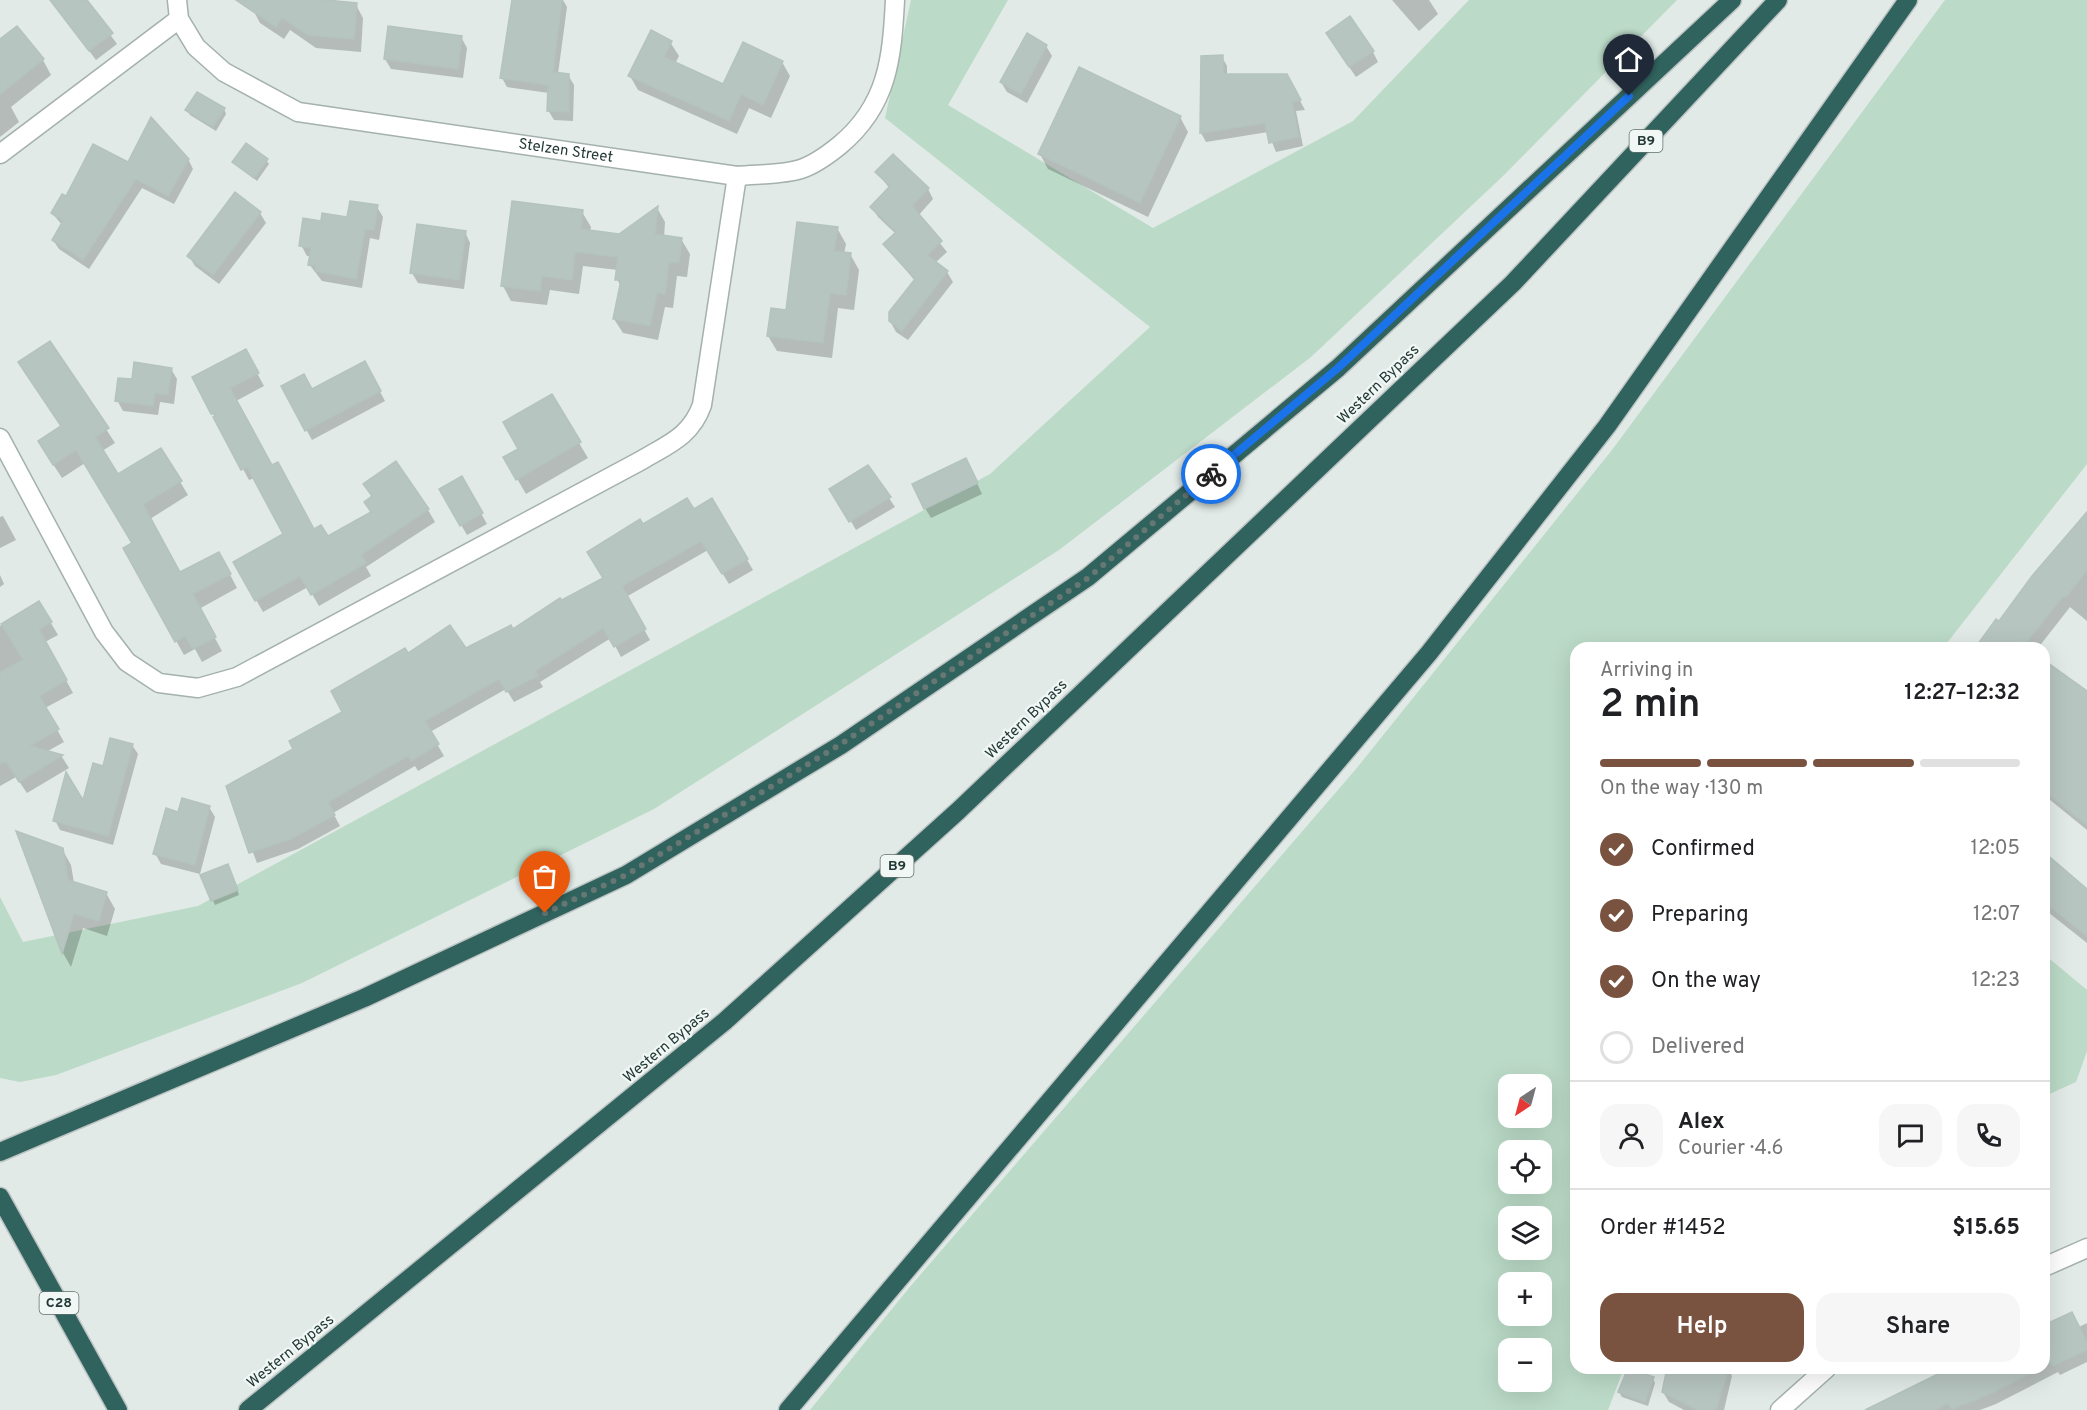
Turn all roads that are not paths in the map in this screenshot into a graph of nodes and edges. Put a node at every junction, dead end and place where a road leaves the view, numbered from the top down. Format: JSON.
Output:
{"nodes":[{"id":1,"x":177,"y":0,"type":"edge"},
{"id":2,"x":895,"y":0,"type":"edge"},
{"id":3,"x":1732,"y":0,"type":"edge"},
{"id":4,"x":1778,"y":0,"type":"edge"},
{"id":5,"x":1908,"y":0,"type":"edge"},
{"id":6,"x":179,"y":20,"type":"junction"},
{"id":7,"x":0,"y":154,"type":"edge"},
{"id":8,"x":737,"y":176,"type":"junction"},
{"id":9,"x":0,"y":438,"type":"edge"},
{"id":10,"x":0,"y":1152,"type":"edge"},
{"id":11,"x":0,"y":1197,"type":"edge"},
{"id":12,"x":2087,"y":1248,"type":"edge"},
{"id":13,"x":2050,"y":1264,"type":"edge"},
{"id":14,"x":1820,"y":1374,"type":"edge"},
{"id":15,"x":118,"y":1410,"type":"edge"},
{"id":16,"x":248,"y":1410,"type":"edge"},
{"id":17,"x":788,"y":1410,"type":"edge"},
{"id":18,"x":1780,"y":1410,"type":"edge"}],
"edges":[{"from":1,"to":6,"type":"street","name":"Stelzen Street"},
{"from":2,"to":8,"type":"street","name":"Stelzen Street"},
{"from":3,"to":10,"type":"highway"},
{"from":4,"to":16,"type":"highway","name":"Western Bypass","number":"B9"},
{"from":5,"to":17,"type":"highway"},
{"from":6,"to":7,"type":"street"},
{"from":6,"to":8,"type":"street","name":"Stelzen Street"},
{"from":8,"to":9,"type":"street"},
{"from":11,"to":15,"type":"highway","number":"C28"},
{"from":12,"to":13,"type":"street"},
{"from":14,"to":18,"type":"street"}]}
